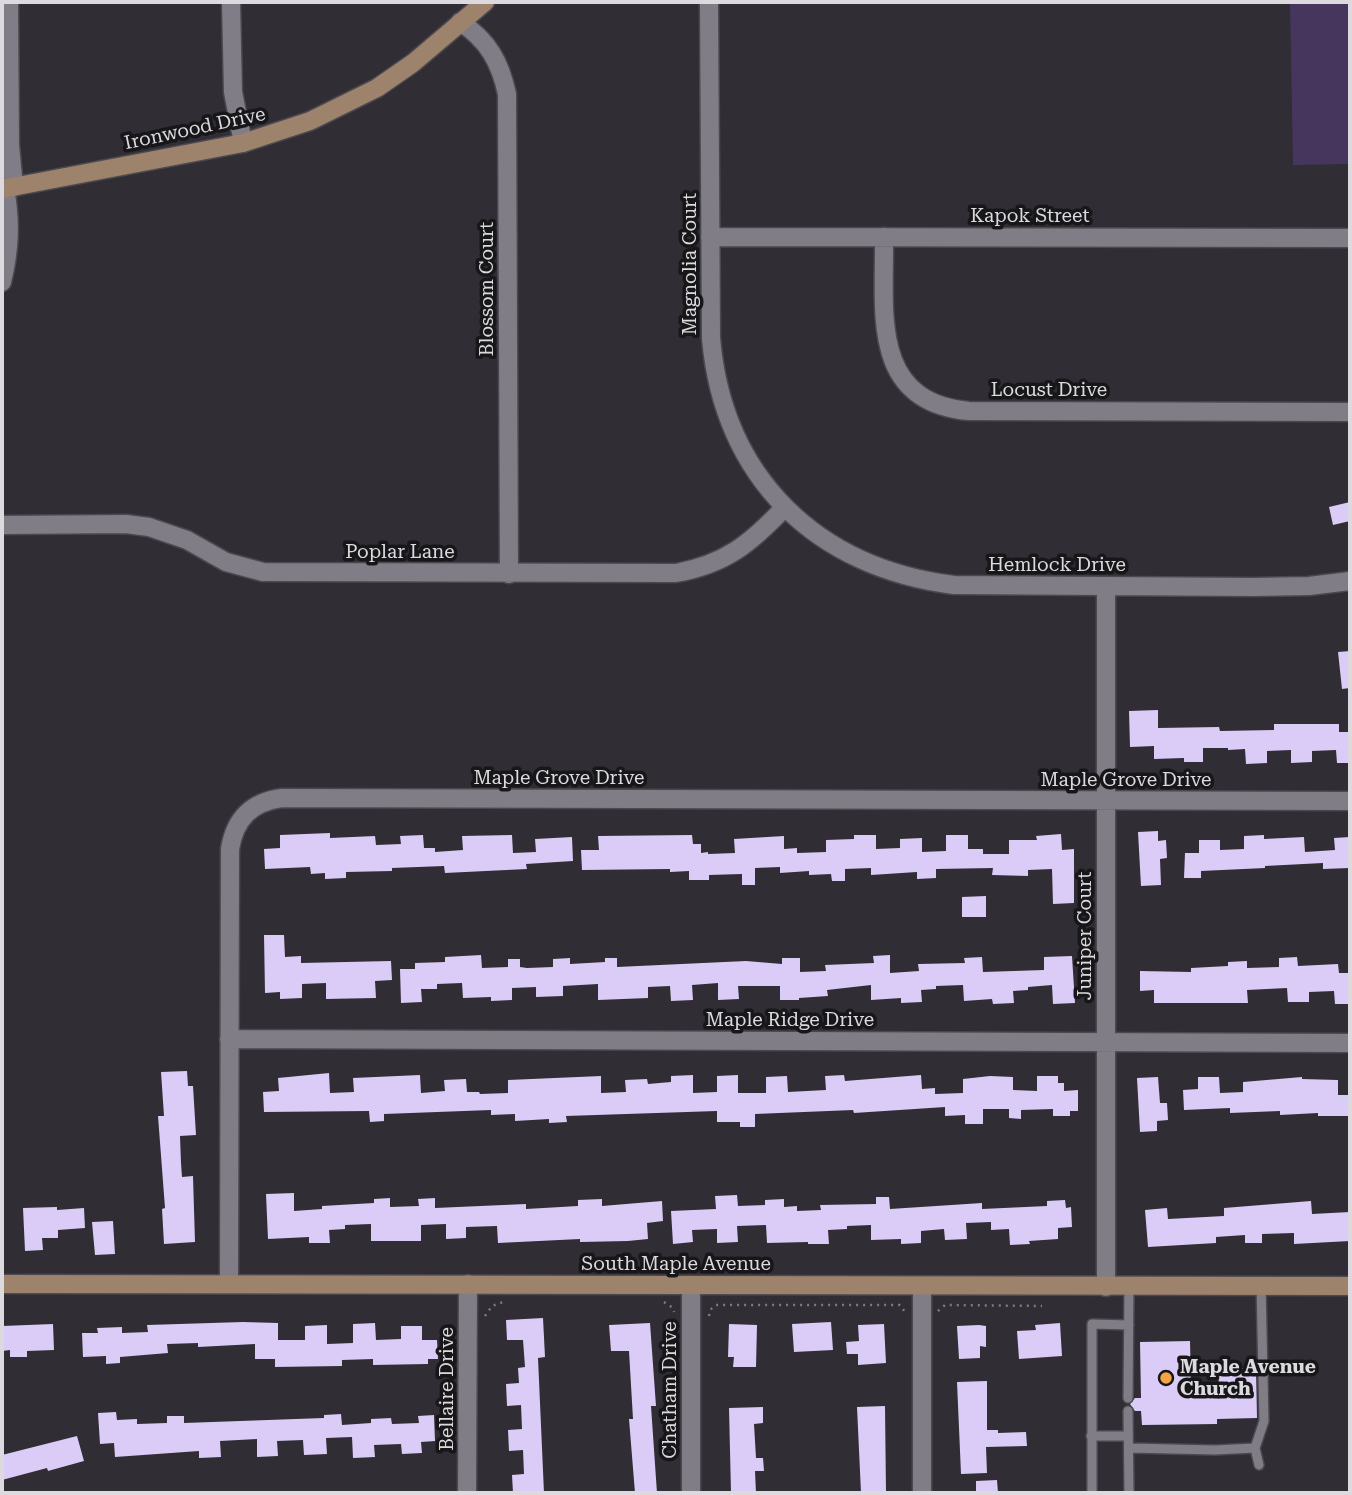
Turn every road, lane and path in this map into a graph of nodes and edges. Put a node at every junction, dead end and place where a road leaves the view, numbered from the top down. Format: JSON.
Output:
{"nodes":[{"id":1,"x":9,"y":2,"type":"edge"},
{"id":2,"x":231,"y":2,"type":"edge"},
{"id":3,"x":485,"y":2,"type":"edge"},
{"id":4,"x":709,"y":2,"type":"edge"},
{"id":5,"x":460,"y":22,"type":"junction"},
{"id":6,"x":243,"y":143,"type":"junction"},
{"id":7,"x":7,"y":188,"type":"edge"},
{"id":8,"x":710,"y":237,"type":"junction"},
{"id":9,"x":884,"y":237,"type":"junction"},
{"id":10,"x":1350,"y":238,"type":"edge"},
{"id":11,"x":2,"y":282,"type":"edge"},
{"id":12,"x":1350,"y":412,"type":"edge"},
{"id":13,"x":785,"y":507,"type":"junction"},
{"id":14,"x":2,"y":525,"type":"edge"},
{"id":15,"x":509,"y":574,"type":"junction"},
{"id":16,"x":1350,"y":581,"type":"edge"},
{"id":17,"x":1107,"y":586,"type":"junction"},
{"id":18,"x":1106,"y":801,"type":"junction"},
{"id":19,"x":1350,"y":801,"type":"edge"},
{"id":20,"x":229,"y":1039,"type":"junction"},
{"id":21,"x":1105,"y":1042,"type":"junction"},
{"id":22,"x":1350,"y":1043,"type":"edge"},
{"id":23,"x":229,"y":1283,"type":"junction"},
{"id":24,"x":2,"y":1284,"type":"edge"},
{"id":25,"x":468,"y":1284,"type":"junction"},
{"id":26,"x":1261,"y":1285,"type":"junction"},
{"id":27,"x":691,"y":1286,"type":"junction"},
{"id":28,"x":922,"y":1286,"type":"junction"},
{"id":29,"x":1350,"y":1286,"type":"edge"},
{"id":30,"x":1106,"y":1287,"type":"junction"},
{"id":31,"x":1129,"y":1287,"type":"junction"},
{"id":32,"x":514,"y":1302,"type":"dead end"},
{"id":33,"x":1042,"y":1306,"type":"dead end"},
{"id":34,"x":936,"y":1315,"type":"dead end"},
{"id":35,"x":709,"y":1317,"type":"dead end"},
{"id":36,"x":905,"y":1317,"type":"dead end"},
{"id":37,"x":1129,"y":1325,"type":"junction"},
{"id":38,"x":485,"y":1326,"type":"dead end"},
{"id":39,"x":1128,"y":1398,"type":"dead end"},
{"id":40,"x":1128,"y":1411,"type":"dead end"},
{"id":41,"x":1091,"y":1436,"type":"junction"},
{"id":42,"x":1129,"y":1436,"type":"junction"},
{"id":43,"x":1129,"y":1448,"type":"junction"},
{"id":44,"x":1255,"y":1448,"type":"junction"},
{"id":45,"x":1259,"y":1465,"type":"dead end"},
{"id":46,"x":467,"y":1493,"type":"edge"},
{"id":47,"x":691,"y":1493,"type":"edge"},
{"id":48,"x":922,"y":1493,"type":"edge"},
{"id":49,"x":1092,"y":1493,"type":"edge"},
{"id":50,"x":1129,"y":1493,"type":"edge"}],
"edges":[{"from":1,"to":7,"type":"street"},
{"from":2,"to":6,"type":"street"},
{"from":3,"to":5,"type":"main road","name":"Ironwood Drive"},
{"from":4,"to":8,"type":"street","name":"Magnolia Court"},
{"from":5,"to":6,"type":"main road","name":"Ironwood Drive"},
{"from":5,"to":15,"type":"street","name":"Blossom Court"},
{"from":6,"to":7,"type":"main road","name":"Ironwood Drive"},
{"from":7,"to":11,"type":"street"},
{"from":8,"to":9,"type":"street","name":"Kapok Street"},
{"from":8,"to":13,"type":"street","name":"Magnolia Court"},
{"from":9,"to":10,"type":"street","name":"Kapok Street"},
{"from":9,"to":12,"type":"street","name":"Locust Drive"},
{"from":13,"to":15,"type":"street","name":"Poplar Lane"},
{"from":13,"to":17,"type":"street","name":"Hemlock Drive"},
{"from":14,"to":15,"type":"street","name":"Poplar Lane"},
{"from":16,"to":17,"type":"street","name":"Hemlock Drive"},
{"from":17,"to":18,"type":"street","name":"Juniper Court"},
{"from":18,"to":19,"type":"street","name":"Maple Grove Drive"},
{"from":18,"to":20,"type":"street","name":"Maple Grove Drive"},
{"from":18,"to":21,"type":"street","name":"Juniper Court"},
{"from":20,"to":21,"type":"street","name":"Maple Ridge Drive"},
{"from":20,"to":23,"type":"street","name":"Maple Grove Drive"},
{"from":21,"to":22,"type":"street","name":"Maple Ridge Drive"},
{"from":21,"to":30,"type":"street","name":"Juniper Court"},
{"from":23,"to":24,"type":"main road","name":"South Maple Avenue"},
{"from":23,"to":25,"type":"main road","name":"South Maple Avenue"},
{"from":25,"to":27,"type":"main road","name":"South Maple Avenue"},
{"from":25,"to":46,"type":"street","name":"Bellaire Drive"},
{"from":26,"to":29,"type":"main road","name":"South Maple Avenue"},
{"from":26,"to":31,"type":"main road","name":"South Maple Avenue"},
{"from":26,"to":44,"type":"lane"},
{"from":27,"to":28,"type":"main road","name":"South Maple Avenue"},
{"from":27,"to":47,"type":"street","name":"Chatham Drive"},
{"from":28,"to":30,"type":"main road","name":"South Maple Avenue"},
{"from":28,"to":48,"type":"street"},
{"from":30,"to":31,"type":"main road","name":"South Maple Avenue"},
{"from":31,"to":37,"type":"lane"},
{"from":32,"to":38,"type":"path"},
{"from":33,"to":34,"type":"path"},
{"from":35,"to":36,"type":"path"},
{"from":37,"to":39,"type":"lane"},
{"from":37,"to":41,"type":"lane"},
{"from":40,"to":42,"type":"lane"},
{"from":41,"to":42,"type":"lane"},
{"from":41,"to":49,"type":"lane"},
{"from":42,"to":43,"type":"lane"},
{"from":43,"to":44,"type":"lane"},
{"from":43,"to":50,"type":"lane"},
{"from":44,"to":45,"type":"lane"}]}
